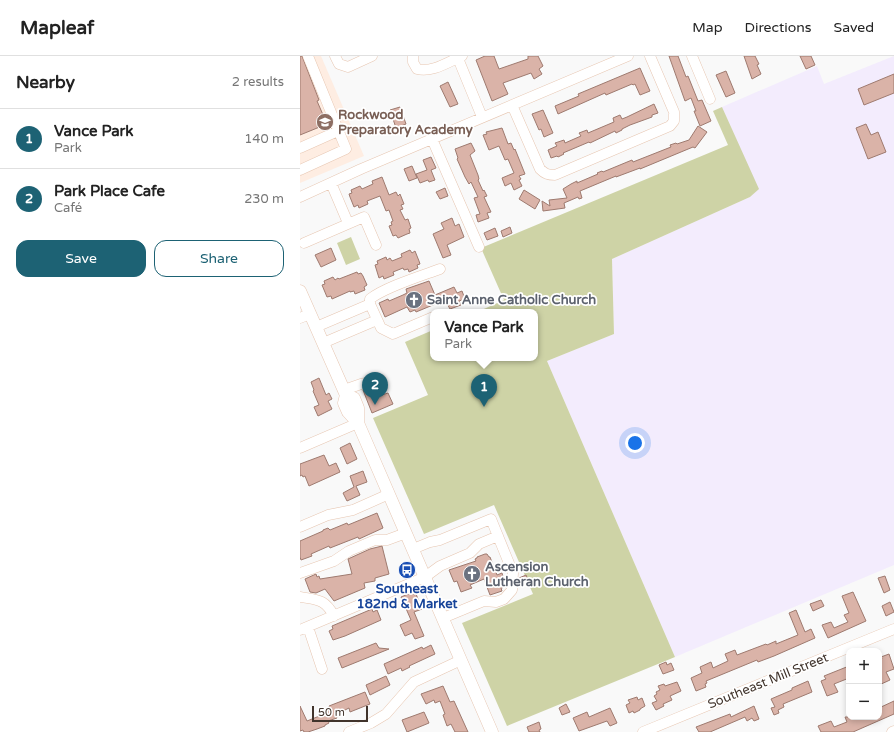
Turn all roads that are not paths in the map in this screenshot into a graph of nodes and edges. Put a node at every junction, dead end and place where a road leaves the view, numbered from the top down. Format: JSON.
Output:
{"nodes":[{"id":1,"x":308,"y":56,"type":"edge"},
{"id":2,"x":335,"y":56,"type":"edge"},
{"id":3,"x":372,"y":56,"type":"edge"},
{"id":4,"x":413,"y":56,"type":"edge"},
{"id":5,"x":628,"y":56,"type":"edge"},
{"id":6,"x":650,"y":56,"type":"edge"},
{"id":7,"x":692,"y":56,"type":"edge"},
{"id":8,"x":459,"y":57,"type":"edge"},
{"id":9,"x":710,"y":99,"type":"dead end"},
{"id":10,"x":512,"y":105,"type":"junction"},
{"id":11,"x":482,"y":117,"type":"junction"},
{"id":12,"x":338,"y":131,"type":"junction"},
{"id":13,"x":432,"y":139,"type":"junction"},
{"id":14,"x":300,"y":148,"type":"edge"},
{"id":15,"x":300,"y":170,"type":"edge"},
{"id":16,"x":331,"y":183,"type":"junction"},
{"id":17,"x":300,"y":197,"type":"edge"},
{"id":18,"x":348,"y":223,"type":"junction"},
{"id":19,"x":304,"y":243,"type":"dead end"},
{"id":20,"x":376,"y":245,"type":"dead end"},
{"id":21,"x":479,"y":247,"type":"dead end"},
{"id":22,"x":440,"y":269,"type":"dead end"},
{"id":23,"x":300,"y":291,"type":"edge"},
{"id":24,"x":370,"y":304,"type":"junction"},
{"id":25,"x":305,"y":316,"type":"edge"},
{"id":26,"x":430,"y":318,"type":"edge"},
{"id":27,"x":377,"y":320,"type":"junction"},
{"id":28,"x":316,"y":327,"type":"junction"},
{"id":29,"x":323,"y":343,"type":"junction"},
{"id":30,"x":381,"y":380,"type":"dead end"},
{"id":31,"x":345,"y":393,"type":"junction"},
{"id":32,"x":358,"y":423,"type":"junction"},
{"id":33,"x":300,"y":448,"type":"edge"},
{"id":34,"x":389,"y":494,"type":"junction"},
{"id":35,"x":300,"y":527,"type":"edge"},
{"id":36,"x":406,"y":533,"type":"junction"},
{"id":37,"x":498,"y":536,"type":"junction"},
{"id":38,"x":413,"y":549,"type":"junction"},
{"id":39,"x":300,"y":573,"type":"edge"},
{"id":40,"x":425,"y":577,"type":"junction"},
{"id":41,"x":300,"y":597,"type":"edge"},
{"id":42,"x":334,"y":616,"type":"junction"},
{"id":43,"x":443,"y":618,"type":"junction"},
{"id":44,"x":304,"y":628,"type":"edge"},
{"id":45,"x":894,"y":630,"type":"edge"},
{"id":46,"x":461,"y":660,"type":"junction"},
{"id":47,"x":322,"y":669,"type":"dead end"},
{"id":48,"x":349,"y":732,"type":"edge"},
{"id":49,"x":492,"y":732,"type":"edge"},
{"id":50,"x":643,"y":732,"type":"edge"}],
"edges":[{"from":1,"to":12,"type":"street"},
{"from":2,"to":3,"type":"street"},
{"from":4,"to":8,"type":"street"},
{"from":5,"to":10,"type":"street"},
{"from":6,"to":10,"type":"street"},
{"from":7,"to":9,"type":"street"},
{"from":8,"to":11,"type":"street"},
{"from":10,"to":11,"type":"street"},
{"from":11,"to":13,"type":"street"},
{"from":12,"to":14,"type":"street"},
{"from":12,"to":15,"type":"street"},
{"from":13,"to":16,"type":"street"},
{"from":13,"to":21,"type":"street"},
{"from":16,"to":17,"type":"street"},
{"from":16,"to":18,"type":"street"},
{"from":18,"to":19,"type":"street"},
{"from":18,"to":20,"type":"street"},
{"from":22,"to":24,"type":"street"},
{"from":23,"to":25,"type":"main road"},
{"from":24,"to":27,"type":"street"},
{"from":24,"to":28,"type":"street"},
{"from":25,"to":28,"type":"main road"},
{"from":26,"to":27,"type":"street"},
{"from":27,"to":29,"type":"street"},
{"from":28,"to":29,"type":"main road"},
{"from":29,"to":31,"type":"main road"},
{"from":30,"to":31,"type":"street"},
{"from":31,"to":32,"type":"main road"},
{"from":32,"to":33,"type":"street"},
{"from":32,"to":34,"type":"main road"},
{"from":34,"to":35,"type":"street"},
{"from":34,"to":36,"type":"main road"},
{"from":36,"to":38,"type":"main road"},
{"from":36,"to":39,"type":"street"},
{"from":37,"to":38,"type":"street"},
{"from":37,"to":40,"type":"street"},
{"from":37,"to":43,"type":"street"},
{"from":38,"to":40,"type":"main road"},
{"from":40,"to":42,"type":"street"},
{"from":40,"to":43,"type":"main road"},
{"from":41,"to":42,"type":"street"},
{"from":42,"to":44,"type":"street"},
{"from":43,"to":46,"type":"main road"},
{"from":44,"to":47,"type":"street"},
{"from":45,"to":50,"type":"street","name":"Southeast Mill Street"},
{"from":46,"to":48,"type":"street"},
{"from":46,"to":49,"type":"main road"}]}
